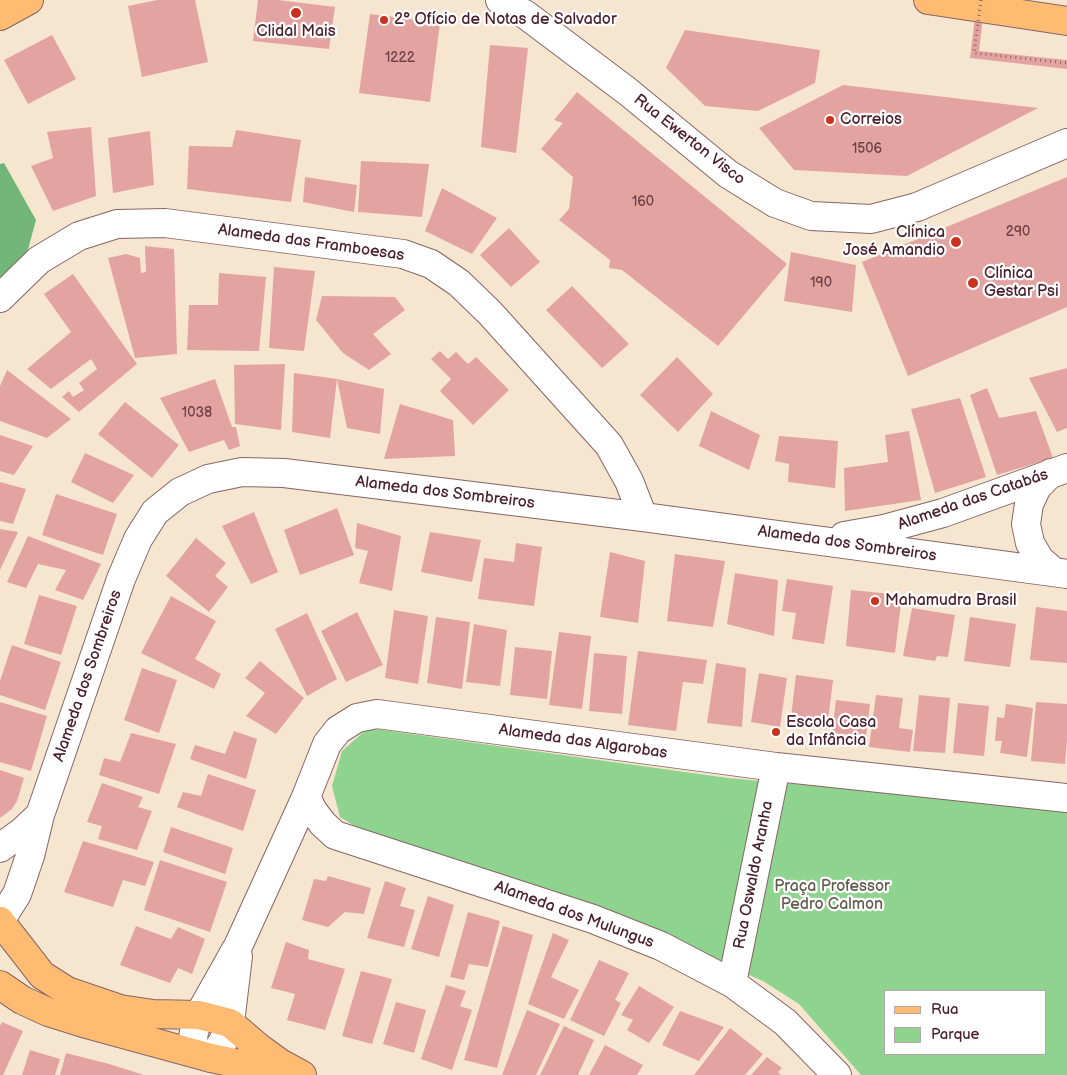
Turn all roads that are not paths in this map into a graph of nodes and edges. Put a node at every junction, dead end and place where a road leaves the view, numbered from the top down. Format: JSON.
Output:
{"nodes":[{"id":1,"x":29,"y":0,"type":"edge"},
{"id":2,"x":500,"y":0,"type":"edge"},
{"id":3,"x":928,"y":0,"type":"edge"},
{"id":4,"x":0,"y":16,"type":"edge"},
{"id":5,"x":1067,"y":21,"type":"edge"},
{"id":6,"x":1067,"y":142,"type":"edge"},
{"id":7,"x":0,"y":298,"type":"edge"},
{"id":8,"x":1059,"y":471,"type":"edge"},
{"id":9,"x":643,"y":517,"type":"junction"},
{"id":10,"x":820,"y":540,"type":"junction"},
{"id":11,"x":1061,"y":573,"type":"edge"},
{"id":12,"x":776,"y":767,"type":"junction"},
{"id":13,"x":306,"y":797,"type":"junction"},
{"id":14,"x":1067,"y":798,"type":"edge"},
{"id":15,"x":40,"y":815,"type":"junction"},
{"id":16,"x":335,"y":835,"type":"junction"},
{"id":17,"x":0,"y":848,"type":"edge"},
{"id":18,"x":276,"y":862,"type":"junction"},
{"id":19,"x":0,"y":921,"type":"edge"},
{"id":20,"x":239,"y":944,"type":"junction"},
{"id":21,"x":732,"y":983,"type":"junction"},
{"id":22,"x":0,"y":985,"type":"edge"},
{"id":23,"x":199,"y":1015,"type":"junction"},
{"id":24,"x":230,"y":1023,"type":"junction"},
{"id":25,"x":201,"y":1055,"type":"junction"},
{"id":26,"x":296,"y":1075,"type":"edge"},
{"id":27,"x":302,"y":1075,"type":"edge"},
{"id":28,"x":837,"y":1075,"type":"edge"}],
"edges":[{"from":1,"to":4,"type":"main road"},
{"from":2,"to":6,"type":"street","name":"Rua Ewerton Visco"},
{"from":3,"to":5,"type":"main road"},
{"from":7,"to":9,"type":"street","name":"Alameda das Framboesas"},
{"from":8,"to":10,"type":"street","name":"Alameda das Catabás"},
{"from":8,"to":11,"type":"street"},
{"from":9,"to":10,"type":"street","name":"Alameda dos Sombreiros"},
{"from":9,"to":15,"type":"street","name":"Alameda dos Sombreiros"},
{"from":10,"to":11,"type":"street","name":"Alameda dos Sombreiros"},
{"from":12,"to":13,"type":"street","name":"Alameda das Algarobas"},
{"from":12,"to":14,"type":"street","name":"Alameda das Algarobas"},
{"from":12,"to":21,"type":"street","name":"Rua Oswaldo Aranha"},
{"from":13,"to":16,"type":"street","name":"Alameda dos Mulungus"},
{"from":13,"to":18,"type":"street","name":"Alameda das Algarobas"},
{"from":15,"to":17,"type":"street","name":"Alameda dos Sombreiros"},
{"from":15,"to":19,"type":"street","name":"Alameda dos Sombreiros"},
{"from":16,"to":18,"type":"street"},
{"from":16,"to":21,"type":"street","name":"Alameda dos Mulungus"},
{"from":18,"to":20,"type":"street","name":"Alameda das Algarobas"},
{"from":19,"to":23,"type":"main road"},
{"from":20,"to":23,"type":"street","name":"Alameda das Algarobas"},
{"from":20,"to":24,"type":"street","name":"Alameda das Algarobas"},
{"from":21,"to":28,"type":"street","name":"Alameda dos Mulungus"},
{"from":22,"to":25,"type":"main road"},
{"from":23,"to":24,"type":"main road"},
{"from":23,"to":25,"type":"street","name":"Alameda das Algarobas"},
{"from":24,"to":25,"type":"street","name":"Alameda das Algarobas"},
{"from":24,"to":27,"type":"main road"},
{"from":25,"to":26,"type":"main road"}]}
